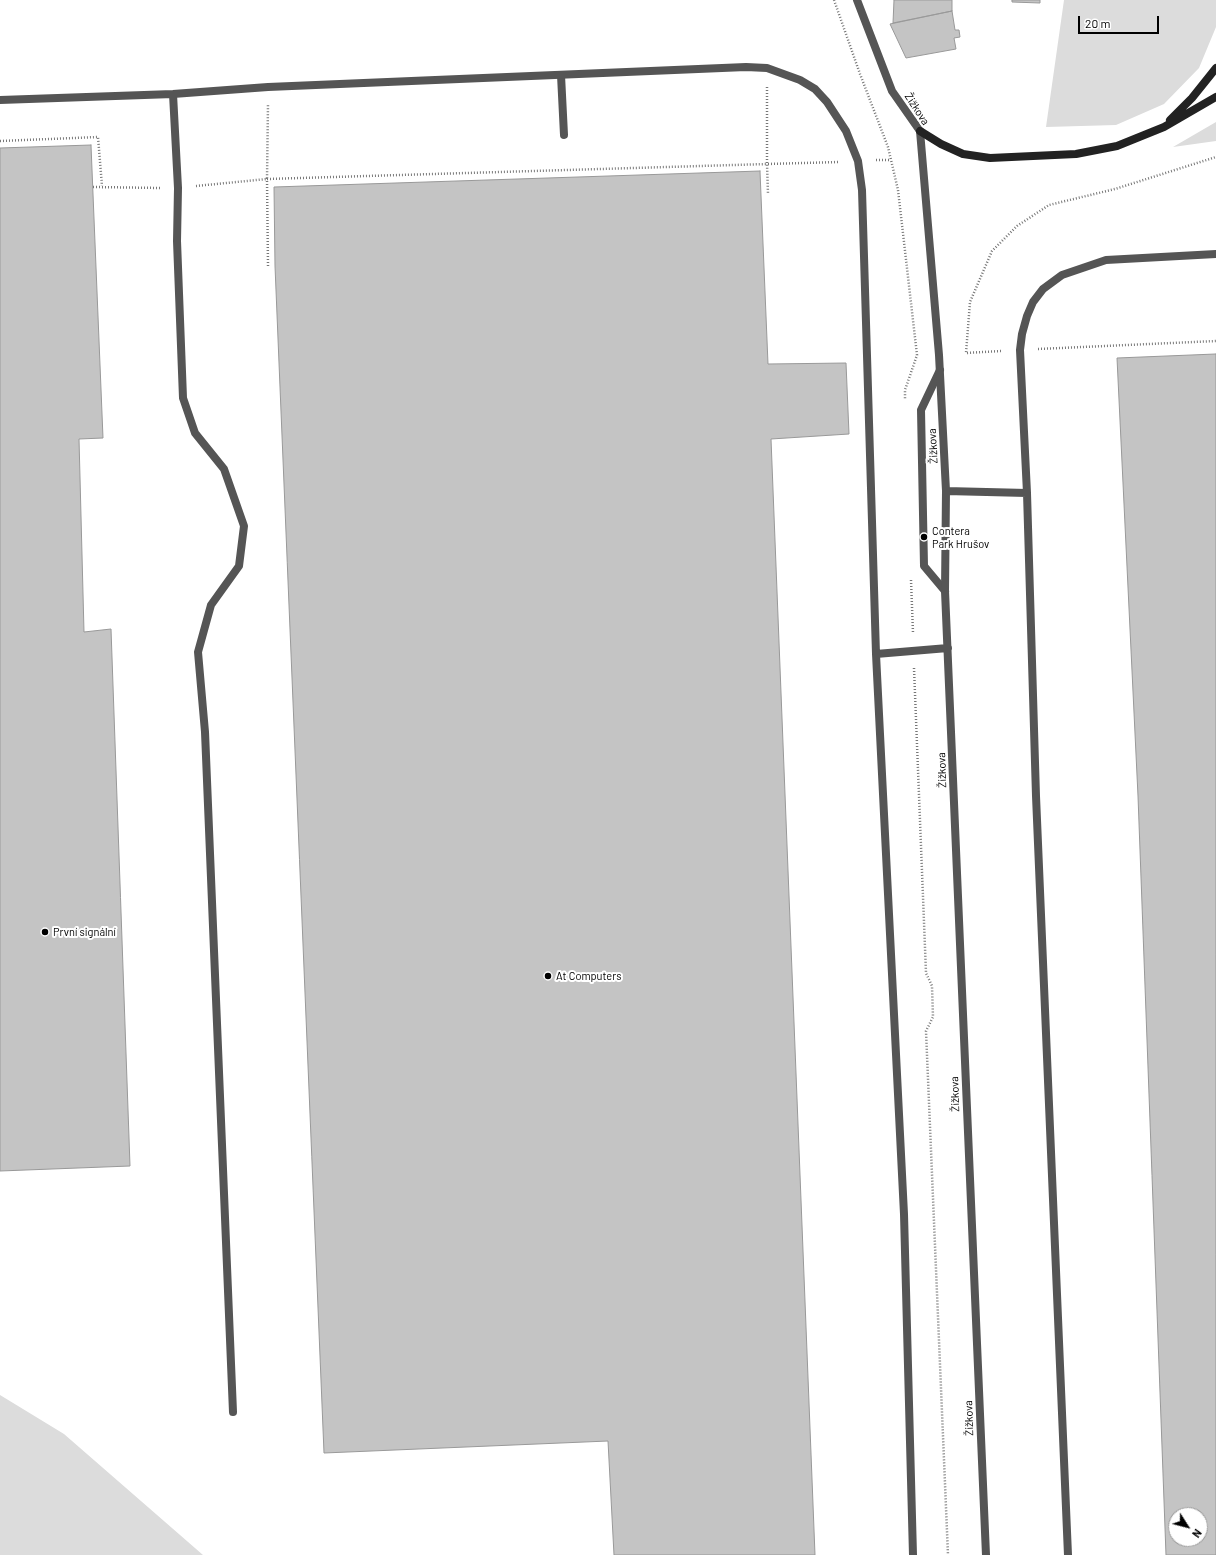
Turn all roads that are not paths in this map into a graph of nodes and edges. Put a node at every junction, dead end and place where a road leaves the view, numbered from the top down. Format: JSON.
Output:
{"nodes":[{"id":1,"x":857,"y":0,"type":"edge"},
{"id":2,"x":1216,"y":68,"type":"edge"},
{"id":3,"x":561,"y":75,"type":"junction"},
{"id":4,"x":173,"y":94,"type":"junction"},
{"id":5,"x":1216,"y":97,"type":"edge"},
{"id":6,"x":0,"y":100,"type":"edge"},
{"id":7,"x":1164,"y":127,"type":"junction"},
{"id":8,"x":920,"y":131,"type":"junction"},
{"id":9,"x":564,"y":135,"type":"dead end"},
{"id":10,"x":1216,"y":254,"type":"edge"},
{"id":11,"x":940,"y":370,"type":"junction"},
{"id":12,"x":946,"y":491,"type":"junction"},
{"id":13,"x":1027,"y":493,"type":"junction"},
{"id":14,"x":945,"y":591,"type":"junction"},
{"id":15,"x":948,"y":648,"type":"junction"},
{"id":16,"x":876,"y":654,"type":"junction"},
{"id":17,"x":232,"y":1412,"type":"dead end"},
{"id":18,"x":913,"y":1555,"type":"edge"},
{"id":19,"x":986,"y":1555,"type":"edge"},
{"id":20,"x":1068,"y":1555,"type":"edge"}],
"edges":[{"from":1,"to":8,"type":"street","name":"Žižkova"},
{"from":2,"to":7,"type":"main road"},
{"from":3,"to":4,"type":"street"},
{"from":3,"to":9,"type":"street"},
{"from":3,"to":16,"type":"street"},
{"from":4,"to":6,"type":"street"},
{"from":4,"to":17,"type":"street"},
{"from":5,"to":7,"type":"main road"},
{"from":7,"to":8,"type":"main road"},
{"from":8,"to":11,"type":"street","name":"Žižkova"},
{"from":10,"to":13,"type":"street"},
{"from":11,"to":12,"type":"street","name":"Žižkova"},
{"from":11,"to":14,"type":"street"},
{"from":12,"to":13,"type":"street"},
{"from":12,"to":14,"type":"street","name":"Žižkova"},
{"from":13,"to":20,"type":"street"},
{"from":14,"to":15,"type":"street","name":"Žižkova"},
{"from":15,"to":16,"type":"street"},
{"from":15,"to":19,"type":"street","name":"Žižkova"},
{"from":16,"to":18,"type":"street"}]}
